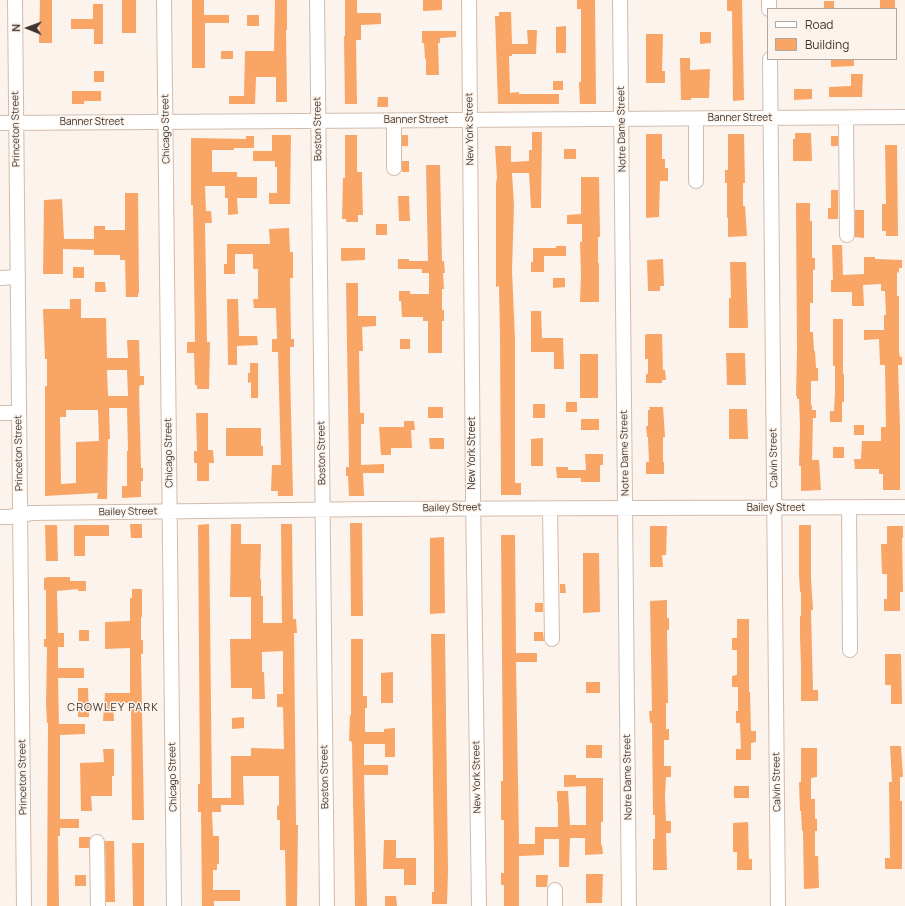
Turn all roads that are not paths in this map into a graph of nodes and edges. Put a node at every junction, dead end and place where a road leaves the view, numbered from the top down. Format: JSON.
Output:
{"nodes":[{"id":1,"x":15,"y":0,"type":"edge"},
{"id":2,"x":164,"y":0,"type":"edge"},
{"id":3,"x":317,"y":0,"type":"edge"},
{"id":4,"x":469,"y":0,"type":"edge"},
{"id":5,"x":620,"y":0,"type":"edge"},
{"id":6,"x":770,"y":60,"type":"edge"},
{"id":7,"x":905,"y":117,"type":"edge"},
{"id":8,"x":770,"y":118,"type":"junction"},
{"id":9,"x":846,"y":118,"type":"junction"},
{"id":10,"x":621,"y":119,"type":"junction"},
{"id":11,"x":696,"y":119,"type":"junction"},
{"id":12,"x":470,"y":120,"type":"junction"},
{"id":13,"x":318,"y":121,"type":"junction"},
{"id":14,"x":394,"y":121,"type":"junction"},
{"id":15,"x":166,"y":122,"type":"junction"},
{"id":16,"x":16,"y":123,"type":"junction"},
{"id":17,"x":0,"y":124,"type":"edge"},
{"id":18,"x":394,"y":168,"type":"dead end"},
{"id":19,"x":696,"y":181,"type":"dead end"},
{"id":20,"x":847,"y":235,"type":"dead end"},
{"id":21,"x":18,"y":277,"type":"junction"},
{"id":22,"x":0,"y":278,"type":"edge"},
{"id":23,"x":0,"y":413,"type":"edge"},
{"id":24,"x":19,"y":413,"type":"junction"},
{"id":25,"x":849,"y":507,"type":"junction"},
{"id":26,"x":905,"y":507,"type":"edge"},
{"id":27,"x":473,"y":508,"type":"junction"},
{"id":28,"x":550,"y":508,"type":"junction"},
{"id":29,"x":775,"y":508,"type":"junction"},
{"id":30,"x":625,"y":509,"type":"junction"},
{"id":31,"x":322,"y":510,"type":"junction"},
{"id":32,"x":170,"y":512,"type":"junction"},
{"id":33,"x":20,"y":515,"type":"junction"},
{"id":34,"x":0,"y":517,"type":"edge"},
{"id":35,"x":552,"y":639,"type":"dead end"},
{"id":36,"x":850,"y":650,"type":"dead end"},
{"id":37,"x":97,"y":842,"type":"dead end"},
{"id":38,"x":555,"y":890,"type":"dead end"},
{"id":39,"x":24,"y":906,"type":"edge"},
{"id":40,"x":98,"y":906,"type":"edge"},
{"id":41,"x":174,"y":906,"type":"edge"},
{"id":42,"x":327,"y":906,"type":"edge"},
{"id":43,"x":479,"y":906,"type":"edge"},
{"id":44,"x":555,"y":906,"type":"edge"},
{"id":45,"x":630,"y":906,"type":"edge"},
{"id":46,"x":778,"y":906,"type":"edge"}],
"edges":[{"from":1,"to":16,"type":"street","name":"Princeton Street"},
{"from":2,"to":15,"type":"street","name":"Chicago Street"},
{"from":3,"to":13,"type":"street","name":"Boston Street"},
{"from":4,"to":12,"type":"street","name":"New York Street"},
{"from":5,"to":10,"type":"street","name":"Notre Dame Street"},
{"from":6,"to":8,"type":"street","name":"Calvin Street"},
{"from":7,"to":9,"type":"street","name":"Banner Street"},
{"from":8,"to":9,"type":"street","name":"Banner Street"},
{"from":8,"to":11,"type":"street","name":"Banner Street"},
{"from":8,"to":29,"type":"street","name":"Calvin Street"},
{"from":9,"to":20,"type":"street"},
{"from":10,"to":11,"type":"street","name":"Banner Street"},
{"from":10,"to":12,"type":"street","name":"Banner Street"},
{"from":10,"to":30,"type":"street","name":"Notre Dame Street"},
{"from":11,"to":19,"type":"street"},
{"from":12,"to":14,"type":"street","name":"Banner Street"},
{"from":12,"to":27,"type":"street","name":"New York Street"},
{"from":13,"to":14,"type":"street","name":"Banner Street"},
{"from":13,"to":15,"type":"street","name":"Banner Street"},
{"from":13,"to":31,"type":"street","name":"Boston Street"},
{"from":14,"to":18,"type":"street"},
{"from":15,"to":16,"type":"street","name":"Banner Street"},
{"from":15,"to":32,"type":"street","name":"Chicago Street"},
{"from":16,"to":17,"type":"street","name":"Banner Street"},
{"from":16,"to":21,"type":"street","name":"Princeton Street"},
{"from":21,"to":22,"type":"street"},
{"from":21,"to":24,"type":"street","name":"Princeton Street"},
{"from":23,"to":24,"type":"street"},
{"from":24,"to":33,"type":"street","name":"Princeton Street"},
{"from":25,"to":26,"type":"street","name":"Bailey Street"},
{"from":25,"to":29,"type":"street","name":"Bailey Street"},
{"from":25,"to":36,"type":"street"},
{"from":27,"to":28,"type":"street","name":"Bailey Street"},
{"from":27,"to":31,"type":"street","name":"Bailey Street"},
{"from":27,"to":43,"type":"street","name":"New York Street"},
{"from":28,"to":30,"type":"street","name":"Bailey Street"},
{"from":28,"to":35,"type":"street"},
{"from":29,"to":30,"type":"street","name":"Bailey Street"},
{"from":29,"to":46,"type":"street","name":"Calvin Street"},
{"from":30,"to":45,"type":"street","name":"Notre Dame Street"},
{"from":31,"to":32,"type":"street","name":"Bailey Street"},
{"from":31,"to":42,"type":"street","name":"Boston Street"},
{"from":32,"to":33,"type":"street","name":"Bailey Street"},
{"from":32,"to":41,"type":"street","name":"Chicago Street"},
{"from":33,"to":34,"type":"street","name":"Bailey Street"},
{"from":33,"to":39,"type":"street","name":"Princeton Street"},
{"from":37,"to":40,"type":"street"},
{"from":38,"to":44,"type":"street"}]}
